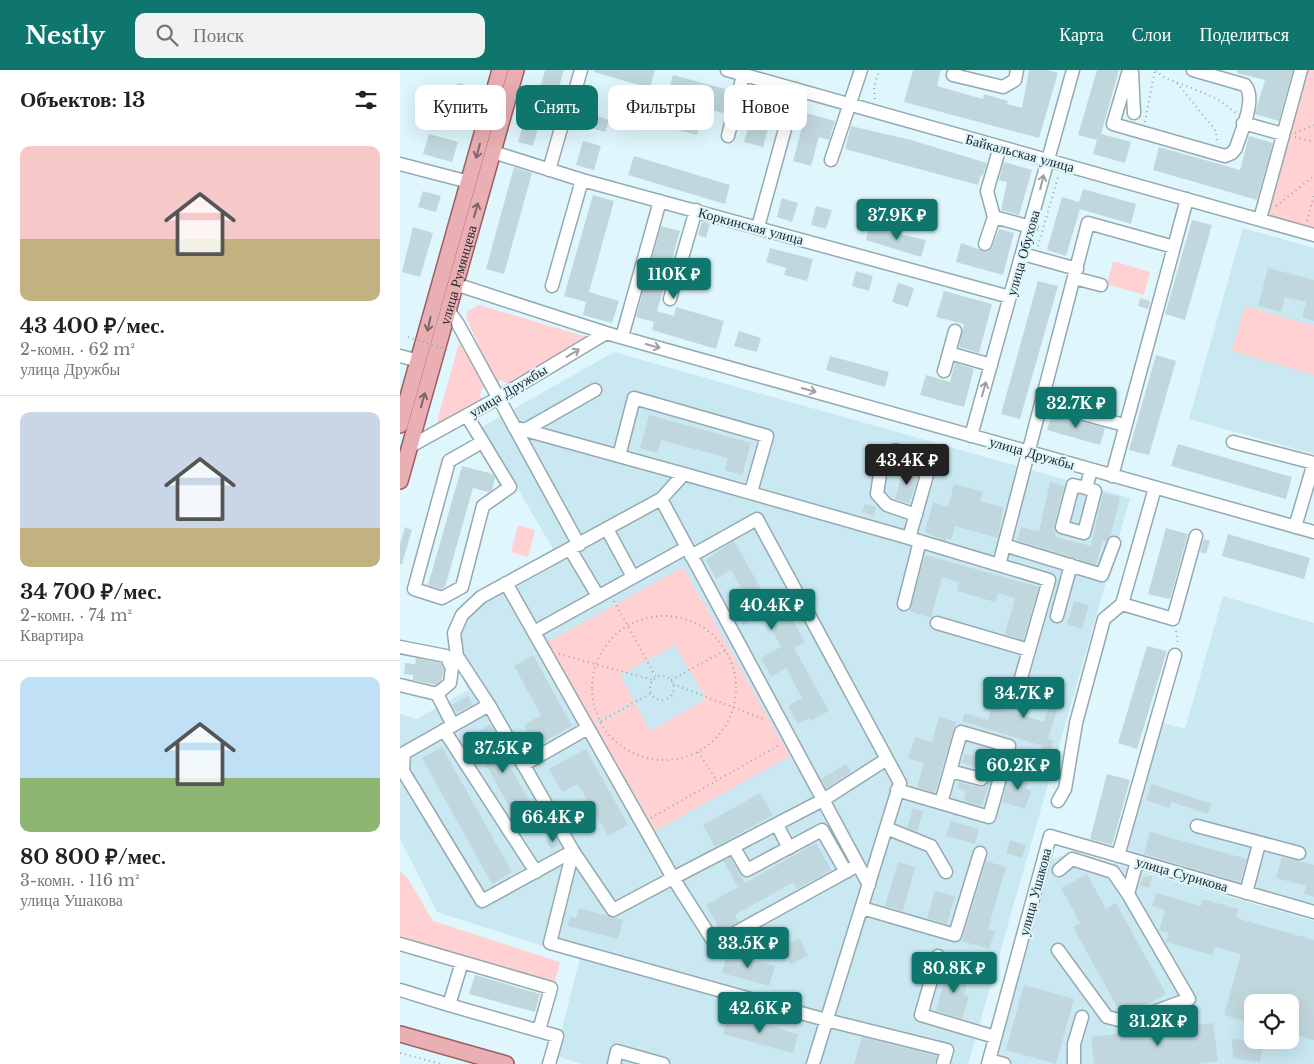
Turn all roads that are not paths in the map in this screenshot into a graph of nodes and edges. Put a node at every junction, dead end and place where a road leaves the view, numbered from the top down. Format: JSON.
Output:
{"nodes":[{"id":1,"x":500,"y":70,"type":"edge"},
{"id":2,"x":516,"y":70,"type":"edge"},
{"id":3,"x":581,"y":70,"type":"edge"},
{"id":4,"x":729,"y":70,"type":"edge"},
{"id":5,"x":861,"y":70,"type":"edge"},
{"id":6,"x":955,"y":70,"type":"edge"},
{"id":7,"x":1017,"y":70,"type":"edge"},
{"id":8,"x":1073,"y":70,"type":"edge"},
{"id":9,"x":1130,"y":70,"type":"edge"},
{"id":10,"x":1193,"y":70,"type":"edge"},
{"id":11,"x":1301,"y":70,"type":"edge"},
{"id":12,"x":743,"y":75,"type":"junction"},
{"id":13,"x":577,"y":85,"type":"edge"},
{"id":14,"x":781,"y":85,"type":"edge"},
{"id":15,"x":807,"y":92,"type":"edge"},
{"id":16,"x":848,"y":104,"type":"junction"},
{"id":17,"x":1134,"y":113,"type":"dead end"},
{"id":18,"x":1244,"y":120,"type":"junction"},
{"id":19,"x":561,"y":130,"type":"edge"},
{"id":20,"x":785,"y":130,"type":"edge"},
{"id":21,"x":1282,"y":134,"type":"junction"},
{"id":22,"x":728,"y":136,"type":"dead end"},
{"id":23,"x":1000,"y":147,"type":"junction"},
{"id":24,"x":493,"y":152,"type":"junction"},
{"id":25,"x":831,"y":160,"type":"dead end"},
{"id":26,"x":1047,"y":160,"type":"junction"},
{"id":27,"x":400,"y":164,"type":"edge"},
{"id":28,"x":549,"y":170,"type":"junction"},
{"id":29,"x":582,"y":180,"type":"junction"},
{"id":30,"x":469,"y":182,"type":"junction"},
{"id":31,"x":1187,"y":199,"type":"junction"},
{"id":32,"x":660,"y":201,"type":"junction"},
{"id":33,"x":696,"y":210,"type":"junction"},
{"id":34,"x":1261,"y":215,"type":"junction"},
{"id":35,"x":994,"y":217,"type":"junction"},
{"id":36,"x":758,"y":227,"type":"junction"},
{"id":37,"x":1030,"y":227,"type":"junction"},
{"id":38,"x":1314,"y":235,"type":"edge"},
{"id":39,"x":985,"y":244,"type":"dead end"},
{"id":40,"x":1174,"y":247,"type":"junction"},
{"id":41,"x":1029,"y":256,"type":"junction"},
{"id":42,"x":1076,"y":273,"type":"junction"},
{"id":43,"x":455,"y":284,"type":"junction"},
{"id":44,"x":1101,"y":285,"type":"dead end"},
{"id":45,"x":552,"y":286,"type":"dead end"},
{"id":46,"x":1010,"y":297,"type":"junction"},
{"id":47,"x":670,"y":299,"type":"dead end"},
{"id":48,"x":434,"y":301,"type":"junction"},
{"id":49,"x":449,"y":308,"type":"junction"},
{"id":50,"x":955,"y":331,"type":"dead end"},
{"id":51,"x":606,"y":333,"type":"junction"},
{"id":52,"x":622,"y":337,"type":"junction"},
{"id":53,"x":438,"y":347,"type":"junction"},
{"id":54,"x":949,"y":353,"type":"junction"},
{"id":55,"x":400,"y":356,"type":"edge"},
{"id":56,"x":419,"y":362,"type":"junction"},
{"id":57,"x":991,"y":364,"type":"junction"},
{"id":58,"x":944,"y":371,"type":"dead end"},
{"id":59,"x":595,"y":390,"type":"dead end"},
{"id":60,"x":498,"y":398,"type":"junction"},
{"id":61,"x":1043,"y":403,"type":"junction"},
{"id":62,"x":467,"y":416,"type":"junction"},
{"id":63,"x":400,"y":425,"type":"edge"},
{"id":64,"x":1124,"y":425,"type":"junction"},
{"id":65,"x":520,"y":429,"type":"junction"},
{"id":66,"x":971,"y":436,"type":"junction"},
{"id":67,"x":482,"y":442,"type":"junction"},
{"id":68,"x":1234,"y":442,"type":"dead end"},
{"id":69,"x":409,"y":447,"type":"junction"},
{"id":70,"x":1030,"y":453,"type":"junction"},
{"id":71,"x":620,"y":456,"type":"junction"},
{"id":72,"x":1314,"y":463,"type":"edge"},
{"id":73,"x":1091,"y":470,"type":"junction"},
{"id":74,"x":684,"y":474,"type":"junction"},
{"id":75,"x":1112,"y":476,"type":"junction"},
{"id":76,"x":400,"y":481,"type":"edge"},
{"id":77,"x":1086,"y":488,"type":"dead end"},
{"id":78,"x":1155,"y":488,"type":"junction"},
{"id":79,"x":751,"y":492,"type":"junction"},
{"id":80,"x":660,"y":499,"type":"junction"},
{"id":81,"x":916,"y":515,"type":"junction"},
{"id":82,"x":1295,"y":527,"type":"junction"},
{"id":83,"x":607,"y":529,"type":"junction"},
{"id":84,"x":1314,"y":532,"type":"edge"},
{"id":85,"x":1196,"y":536,"type":"dead end"},
{"id":86,"x":915,"y":539,"type":"junction"},
{"id":87,"x":1114,"y":543,"type":"dead end"},
{"id":88,"x":1004,"y":544,"type":"junction"},
{"id":89,"x":575,"y":547,"type":"junction"},
{"id":90,"x":689,"y":552,"type":"junction"},
{"id":91,"x":999,"y":565,"type":"junction"},
{"id":92,"x":1071,"y":565,"type":"junction"},
{"id":93,"x":633,"y":577,"type":"junction"},
{"id":94,"x":506,"y":583,"type":"junction"},
{"id":95,"x":603,"y":593,"type":"junction"},
{"id":96,"x":904,"y":604,"type":"dead end"},
{"id":97,"x":1122,"y":604,"type":"junction"},
{"id":98,"x":1057,"y":616,"type":"dead end"},
{"id":99,"x":937,"y":624,"type":"dead end"},
{"id":100,"x":534,"y":632,"type":"junction"},
{"id":101,"x":400,"y":647,"type":"edge"},
{"id":102,"x":1028,"y":650,"type":"junction"},
{"id":103,"x":1175,"y":655,"type":"dead end"},
{"id":104,"x":400,"y":685,"type":"edge"},
{"id":105,"x":437,"y":694,"type":"junction"},
{"id":106,"x":1014,"y":699,"type":"dead end"},
{"id":107,"x":489,"y":705,"type":"junction"},
{"id":108,"x":449,"y":727,"type":"junction"},
{"id":109,"x":588,"y":728,"type":"junction"},
{"id":110,"x":887,"y":759,"type":"junction"},
{"id":111,"x":523,"y":764,"type":"junction"},
{"id":112,"x":950,"y":771,"type":"junction"},
{"id":113,"x":981,"y":779,"type":"dead end"},
{"id":114,"x":898,"y":790,"type":"junction"},
{"id":115,"x":823,"y":800,"type":"junction"},
{"id":116,"x":1058,"y":801,"type":"dead end"},
{"id":117,"x":941,"y":803,"type":"junction"},
{"id":118,"x":549,"y":811,"type":"junction"},
{"id":119,"x":529,"y":822,"type":"dead end"},
{"id":120,"x":776,"y":825,"type":"junction"},
{"id":121,"x":1197,"y":826,"type":"dead end"},
{"id":122,"x":886,"y":828,"type":"junction"},
{"id":123,"x":1050,"y":836,"type":"joint"},
{"id":124,"x":1259,"y":844,"type":"junction"},
{"id":125,"x":789,"y":848,"type":"junction"},
{"id":126,"x":573,"y":851,"type":"junction"},
{"id":127,"x":737,"y":853,"type":"dead end"},
{"id":128,"x":980,"y":853,"type":"dead end"},
{"id":129,"x":1299,"y":853,"type":"dead end"},
{"id":130,"x":1118,"y":856,"type":"junction"},
{"id":131,"x":1137,"y":862,"type":"junction"},
{"id":132,"x":858,"y":866,"type":"junction"},
{"id":133,"x":1059,"y":870,"type":"dead end"},
{"id":134,"x":536,"y":872,"type":"junction"},
{"id":135,"x":846,"y":872,"type":"junction"},
{"id":136,"x":946,"y":872,"type":"dead end"},
{"id":137,"x":673,"y":878,"type":"junction"},
{"id":138,"x":869,"y":885,"type":"junction"},
{"id":139,"x":1246,"y":893,"type":"junction"},
{"id":140,"x":1128,"y":894,"type":"junction"},
{"id":141,"x":862,"y":908,"type":"junction"},
{"id":142,"x":1314,"y":912,"type":"edge"},
{"id":143,"x":400,"y":944,"type":"edge"},
{"id":144,"x":1058,"y":950,"type":"dead end"},
{"id":145,"x":938,"y":956,"type":"dead end"},
{"id":146,"x":462,"y":962,"type":"junction"},
{"id":147,"x":400,"y":990,"type":"edge"},
{"id":148,"x":450,"y":1005,"type":"junction"},
{"id":149,"x":1082,"y":1017,"type":"dead end"},
{"id":150,"x":826,"y":1020,"type":"junction"},
{"id":151,"x":539,"y":1030,"type":"junction"},
{"id":152,"x":400,"y":1034,"type":"edge"},
{"id":153,"x":996,"y":1037,"type":"junction"},
{"id":154,"x":989,"y":1062,"type":"edge"},
{"id":155,"x":506,"y":1064,"type":"edge"},
{"id":156,"x":549,"y":1064,"type":"edge"},
{"id":157,"x":614,"y":1064,"type":"edge"},
{"id":158,"x":663,"y":1064,"type":"edge"},
{"id":159,"x":813,"y":1064,"type":"edge"},
{"id":160,"x":943,"y":1064,"type":"edge"},
{"id":161,"x":1004,"y":1064,"type":"edge"},
{"id":162,"x":1074,"y":1064,"type":"edge"}],
"edges":[{"from":1,"to":30,"type":"main road","name":"улица Румянцева","one_way":true},
{"from":2,"to":24,"type":"main road","name":"улица Румянцева"},
{"from":3,"to":13,"type":"street"},
{"from":4,"to":12,"type":"street","name":"Байкальская улица"},
{"from":5,"to":16,"type":"street"},
{"from":6,"to":7,"type":"street"},
{"from":8,"to":26,"type":"street","name":"улица Обухова"},
{"from":9,"to":17,"type":"street"},
{"from":9,"to":18,"type":"street"},
{"from":10,"to":18,"type":"street"},
{"from":11,"to":21,"type":"street"},
{"from":12,"to":14,"type":"street","name":"Байкальская улица"},
{"from":12,"to":22,"type":"street"},
{"from":15,"to":16,"type":"street","name":"Байкальская улица"},
{"from":16,"to":23,"type":"street","name":"Байкальская улица"},
{"from":16,"to":25,"type":"street"},
{"from":18,"to":21,"type":"street"},
{"from":19,"to":28,"type":"street"},
{"from":20,"to":36,"type":"street"},
{"from":21,"to":34,"type":"street"},
{"from":23,"to":26,"type":"street","name":"Байкальская улица"},
{"from":23,"to":35,"type":"street"},
{"from":24,"to":28,"type":"street","name":"Коркинская улица"},
{"from":43,"to":24,"type":"main road","name":"улица Румянцева","one_way":true},
{"from":26,"to":31,"type":"street","name":"Байкальская улица"},
{"from":37,"to":26,"type":"street","name":"улица Обухова","one_way":true},
{"from":27,"to":30,"type":"street"},
{"from":28,"to":29,"type":"street","name":"Коркинская улица"},
{"from":29,"to":32,"type":"street","name":"Коркинская улица"},
{"from":29,"to":45,"type":"street"},
{"from":30,"to":48,"type":"main road","name":"улица Румянцева"},
{"from":31,"to":34,"type":"street","name":"Байкальская улица"},
{"from":31,"to":40,"type":"street"},
{"from":32,"to":33,"type":"street","name":"Коркинская улица"},
{"from":32,"to":52,"type":"street"},
{"from":33,"to":36,"type":"street","name":"Коркинская улица"},
{"from":33,"to":47,"type":"street"},
{"from":34,"to":38,"type":"street","name":"Байкальская улица"},
{"from":35,"to":37,"type":"street"},
{"from":35,"to":39,"type":"street"},
{"from":36,"to":46,"type":"street","name":"Коркинская улица"},
{"from":37,"to":41,"type":"street","name":"улица Обухова"},
{"from":40,"to":42,"type":"street"},
{"from":40,"to":64,"type":"street"},
{"from":41,"to":42,"type":"street"},
{"from":41,"to":46,"type":"street","name":"улица Обухова"},
{"from":42,"to":44,"type":"street"},
{"from":42,"to":61,"type":"street"},
{"from":43,"to":49,"type":"main road","name":"улица Румянцева"},
{"from":43,"to":51,"type":"street","name":"улица Дружбы"},
{"from":46,"to":57,"type":"street","name":"улица Обухова"},
{"from":48,"to":49,"type":"main road"},
{"from":48,"to":53,"type":"main road","name":"улица Румянцева","one_way":true},
{"from":49,"to":53,"type":"main road","name":"улица Румянцева"},
{"from":49,"to":60,"type":"street"},
{"from":50,"to":54,"type":"street"},
{"from":51,"to":52,"type":"street","name":"улица Дружбы"},
{"from":60,"to":51,"type":"street","name":"улица Дружбы","one_way":true},
{"from":52,"to":66,"type":"street","name":"улица Дружбы","one_way":true},
{"from":53,"to":56,"type":"main road","name":"улица Румянцева"},
{"from":69,"to":53,"type":"main road","name":"улица Румянцева","one_way":true},
{"from":54,"to":57,"type":"street"},
{"from":54,"to":58,"type":"street"},
{"from":55,"to":56,"type":"street"},
{"from":56,"to":63,"type":"main road","name":"улица Румянцева"},
{"from":66,"to":57,"type":"street","name":"улица Обухова","one_way":true},
{"from":59,"to":65,"type":"street"},
{"from":60,"to":62,"type":"street","name":"улица Дружбы"},
{"from":60,"to":65,"type":"street"},
{"from":61,"to":64,"type":"street"},
{"from":61,"to":70,"type":"street"},
{"from":62,"to":67,"type":"street"},
{"from":62,"to":69,"type":"street","name":"улица Дружбы"},
{"from":64,"to":75,"type":"street"},
{"from":65,"to":71,"type":"street"},
{"from":65,"to":89,"type":"street"},
{"from":66,"to":70,"type":"street","name":"улица Дружбы"},
{"from":67,"to":67,"type":"street"},
{"from":68,"to":72,"type":"street"},
{"from":69,"to":76,"type":"main road","name":"улица Румянцева"},
{"from":70,"to":73,"type":"street","name":"улица Дружбы"},
{"from":70,"to":88,"type":"street"},
{"from":71,"to":74,"type":"street"},
{"from":71,"to":79,"type":"street"},
{"from":72,"to":82,"type":"street"},
{"from":73,"to":75,"type":"street","name":"улица Дружбы"},
{"from":73,"to":77,"type":"street"},
{"from":74,"to":79,"type":"street"},
{"from":74,"to":80,"type":"street"},
{"from":75,"to":78,"type":"street","name":"улица Дружбы"},
{"from":78,"to":82,"type":"street","name":"улица Дружбы"},
{"from":78,"to":97,"type":"street"},
{"from":79,"to":86,"type":"street"},
{"from":80,"to":83,"type":"street"},
{"from":80,"to":90,"type":"street"},
{"from":81,"to":81,"type":"street"},
{"from":81,"to":86,"type":"street"},
{"from":82,"to":84,"type":"street","name":"улица Дружбы"},
{"from":83,"to":89,"type":"street"},
{"from":83,"to":93,"type":"street"},
{"from":85,"to":97,"type":"street"},
{"from":86,"to":91,"type":"street"},
{"from":86,"to":96,"type":"street"},
{"from":87,"to":92,"type":"street"},
{"from":88,"to":91,"type":"street"},
{"from":88,"to":92,"type":"street"},
{"from":89,"to":94,"type":"street"},
{"from":89,"to":95,"type":"street"},
{"from":90,"to":93,"type":"street"},
{"from":90,"to":110,"type":"street"},
{"from":90,"to":115,"type":"street"},
{"from":91,"to":102,"type":"street"},
{"from":92,"to":98,"type":"street"},
{"from":93,"to":95,"type":"street"},
{"from":94,"to":100,"type":"street"},
{"from":94,"to":107,"type":"street"},
{"from":95,"to":100,"type":"street"},
{"from":97,"to":116,"type":"street"},
{"from":99,"to":102,"type":"street"},
{"from":100,"to":109,"type":"street"},
{"from":101,"to":105,"type":"street"},
{"from":102,"to":106,"type":"street"},
{"from":103,"to":130,"type":"street"},
{"from":104,"to":105,"type":"street"},
{"from":105,"to":108,"type":"street"},
{"from":107,"to":108,"type":"street"},
{"from":107,"to":111,"type":"street"},
{"from":108,"to":134,"type":"street"},
{"from":108,"to":134,"type":"street"},
{"from":109,"to":111,"type":"street"},
{"from":109,"to":137,"type":"street"},
{"from":110,"to":114,"type":"street"},
{"from":110,"to":115,"type":"street"},
{"from":111,"to":118,"type":"street"},
{"from":112,"to":113,"type":"street"},
{"from":112,"to":117,"type":"street"},
{"from":112,"to":117,"type":"street"},
{"from":114,"to":117,"type":"street"},
{"from":114,"to":122,"type":"street"},
{"from":115,"to":120,"type":"street"},
{"from":115,"to":132,"type":"street"},
{"from":118,"to":119,"type":"street"},
{"from":118,"to":126,"type":"street"},
{"from":120,"to":125,"type":"street"},
{"from":120,"to":137,"type":"street"},
{"from":121,"to":124,"type":"street"},
{"from":122,"to":136,"type":"street"},
{"from":122,"to":138,"type":"street"},
{"from":123,"to":130,"type":"street","name":"улица Сурикова"},
{"from":123,"to":153,"type":"street","name":"улица Ушакова"},
{"from":124,"to":129,"type":"street"},
{"from":124,"to":139,"type":"street"},
{"from":125,"to":127,"type":"street"},
{"from":125,"to":135,"type":"street"},
{"from":126,"to":134,"type":"street"},
{"from":126,"to":137,"type":"street"},
{"from":126,"to":150,"type":"street"},
{"from":128,"to":141,"type":"street"},
{"from":130,"to":131,"type":"street","name":"улица Сурикова"},
{"from":131,"to":139,"type":"street","name":"улица Сурикова"},
{"from":131,"to":140,"type":"street"},
{"from":132,"to":135,"type":"street"},
{"from":132,"to":138,"type":"street"},
{"from":133,"to":140,"type":"street"},
{"from":135,"to":137,"type":"street"},
{"from":138,"to":141,"type":"street"},
{"from":139,"to":142,"type":"street","name":"улица Сурикова"},
{"from":140,"to":144,"type":"street"},
{"from":141,"to":150,"type":"street"},
{"from":143,"to":146,"type":"street"},
{"from":145,"to":153,"type":"street"},
{"from":146,"to":148,"type":"street"},
{"from":146,"to":151,"type":"street"},
{"from":147,"to":148,"type":"street"},
{"from":148,"to":151,"type":"street"},
{"from":149,"to":162,"type":"street"},
{"from":150,"to":159,"type":"street"},
{"from":150,"to":160,"type":"street"},
{"from":151,"to":156,"type":"street"},
{"from":152,"to":155,"type":"main road"},
{"from":153,"to":154,"type":"street","name":"улица Ушакова"},
{"from":154,"to":161,"type":"street"},
{"from":157,"to":158,"type":"street"}]}
